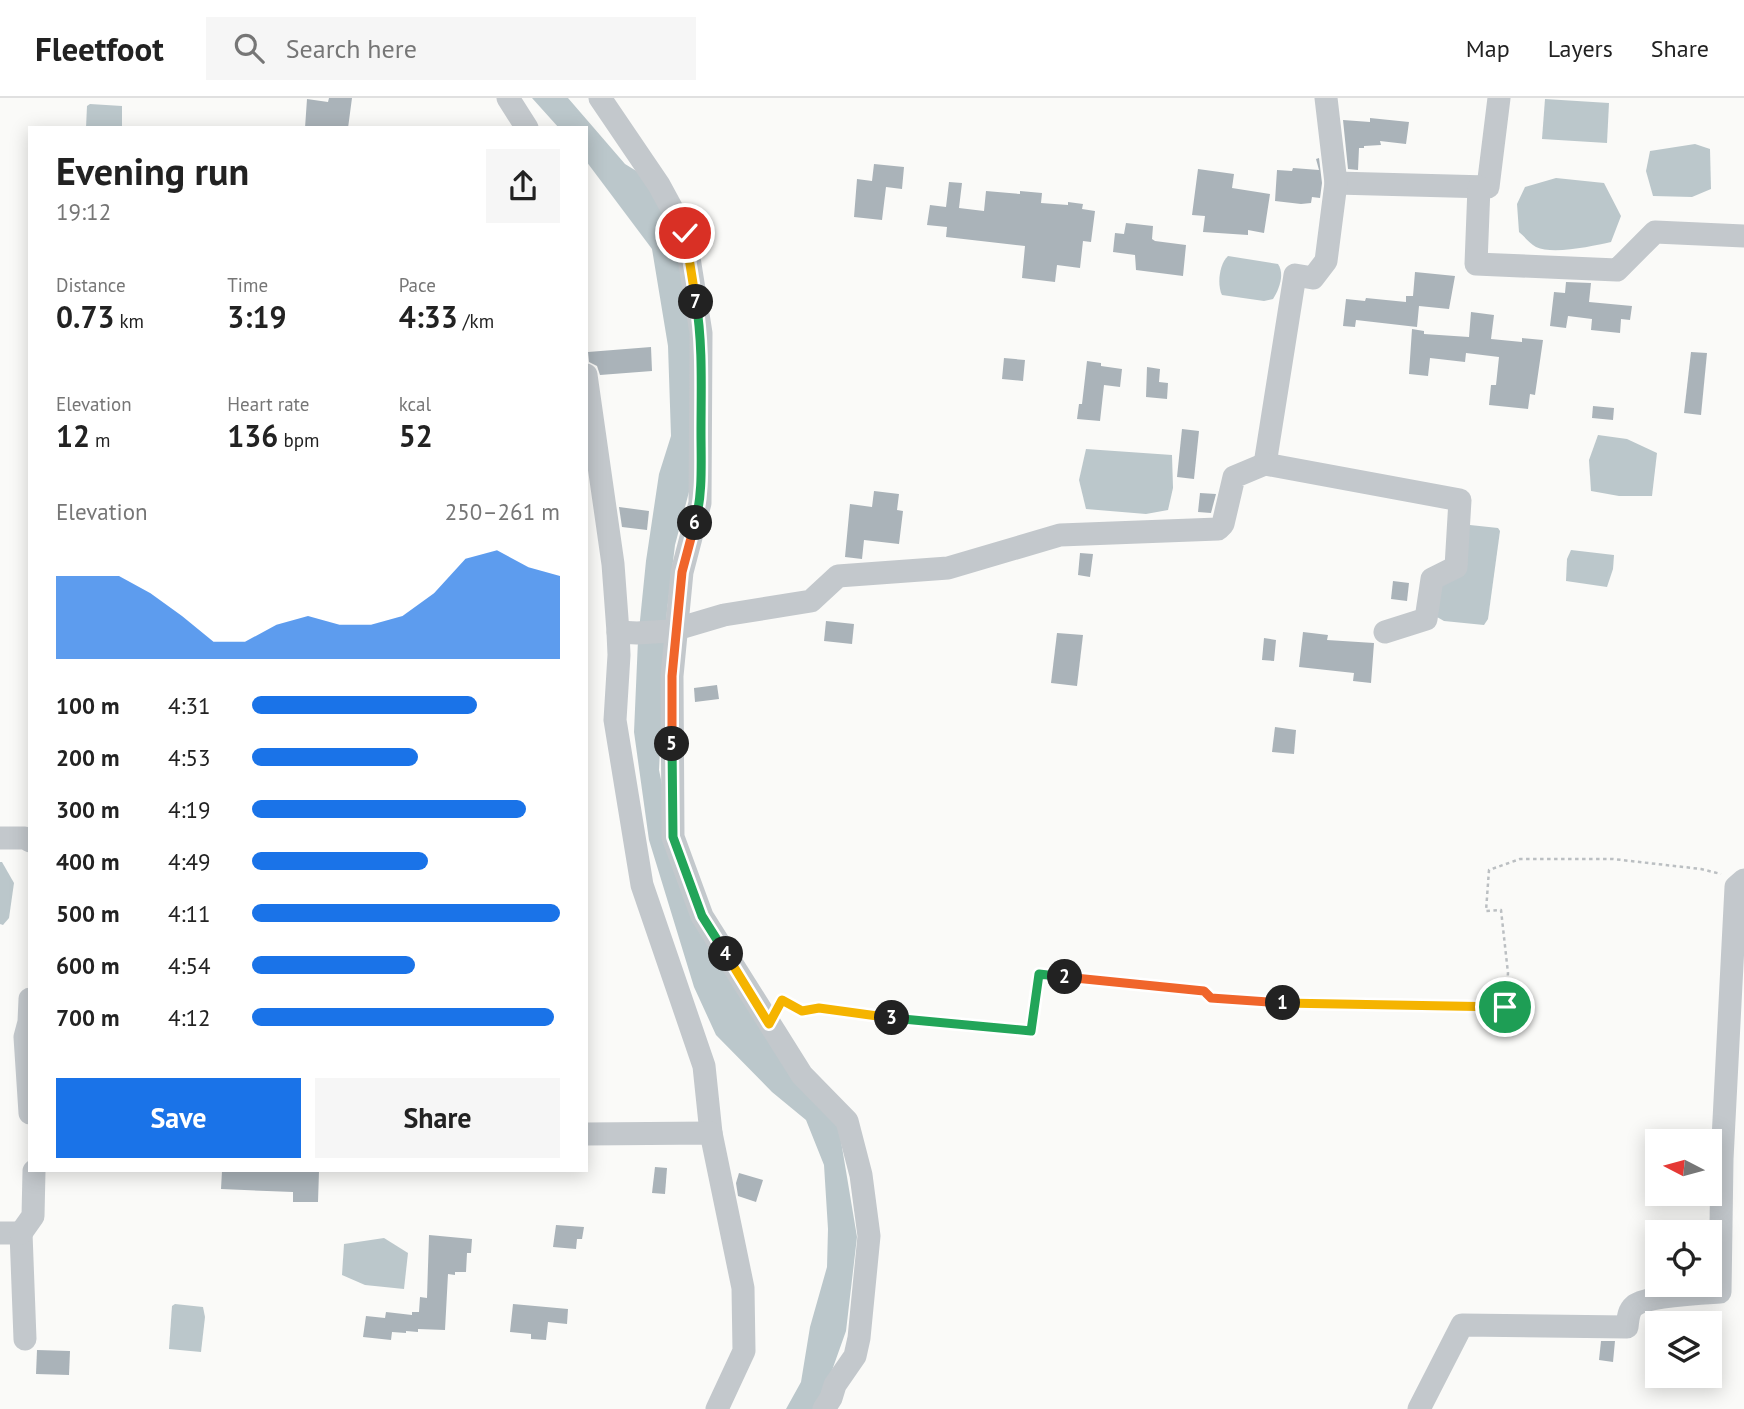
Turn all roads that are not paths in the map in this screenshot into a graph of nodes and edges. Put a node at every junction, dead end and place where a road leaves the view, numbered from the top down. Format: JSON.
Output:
{"nodes":[{"id":1,"x":508,"y":98,"type":"edge"},
{"id":2,"x":600,"y":98,"type":"edge"},
{"id":3,"x":1326,"y":98,"type":"edge"},
{"id":4,"x":1499,"y":98,"type":"edge"},
{"id":5,"x":526,"y":126,"type":"edge"},
{"id":6,"x":1336,"y":183,"type":"junction"},
{"id":7,"x":1479,"y":187,"type":"junction"},
{"id":8,"x":1744,"y":236,"type":"edge"},
{"id":9,"x":588,"y":389,"type":"edge"},
{"id":10,"x":1265,"y":464,"type":"junction"},
{"id":11,"x":673,"y":630,"type":"junction"},
{"id":12,"x":1385,"y":632,"type":"dead end"},
{"id":13,"x":627,"y":633,"type":"junction"},
{"id":14,"x":0,"y":838,"type":"edge"},
{"id":15,"x":28,"y":840,"type":"edge"},
{"id":16,"x":1733,"y":877,"type":"edge"},
{"id":17,"x":28,"y":1026,"type":"edge"},
{"id":18,"x":28,"y":1083,"type":"edge"},
{"id":19,"x":710,"y":1133,"type":"junction"},
{"id":20,"x":588,"y":1134,"type":"edge"},
{"id":21,"x":37,"y":1172,"type":"edge"},
{"id":22,"x":11,"y":1233,"type":"edge"},
{"id":23,"x":25,"y":1339,"type":"dead end"},
{"id":24,"x":717,"y":1409,"type":"edge"},
{"id":25,"x":824,"y":1409,"type":"edge"},
{"id":26,"x":1419,"y":1409,"type":"edge"}],
"edges":[{"from":1,"to":5,"type":"street"},
{"from":2,"to":11,"type":"street"},
{"from":3,"to":6,"type":"street"},
{"from":4,"to":7,"type":"street"},
{"from":6,"to":7,"type":"street"},
{"from":6,"to":10,"type":"street"},
{"from":7,"to":8,"type":"street"},
{"from":9,"to":13,"type":"street"},
{"from":10,"to":11,"type":"street"},
{"from":10,"to":12,"type":"street"},
{"from":11,"to":13,"type":"street"},
{"from":11,"to":25,"type":"street"},
{"from":13,"to":19,"type":"street"},
{"from":14,"to":15,"type":"street"},
{"from":16,"to":26,"type":"street"},
{"from":17,"to":18,"type":"street"},
{"from":19,"to":20,"type":"street"},
{"from":19,"to":24,"type":"street"},
{"from":21,"to":22,"type":"street"},
{"from":22,"to":23,"type":"street"}]}
